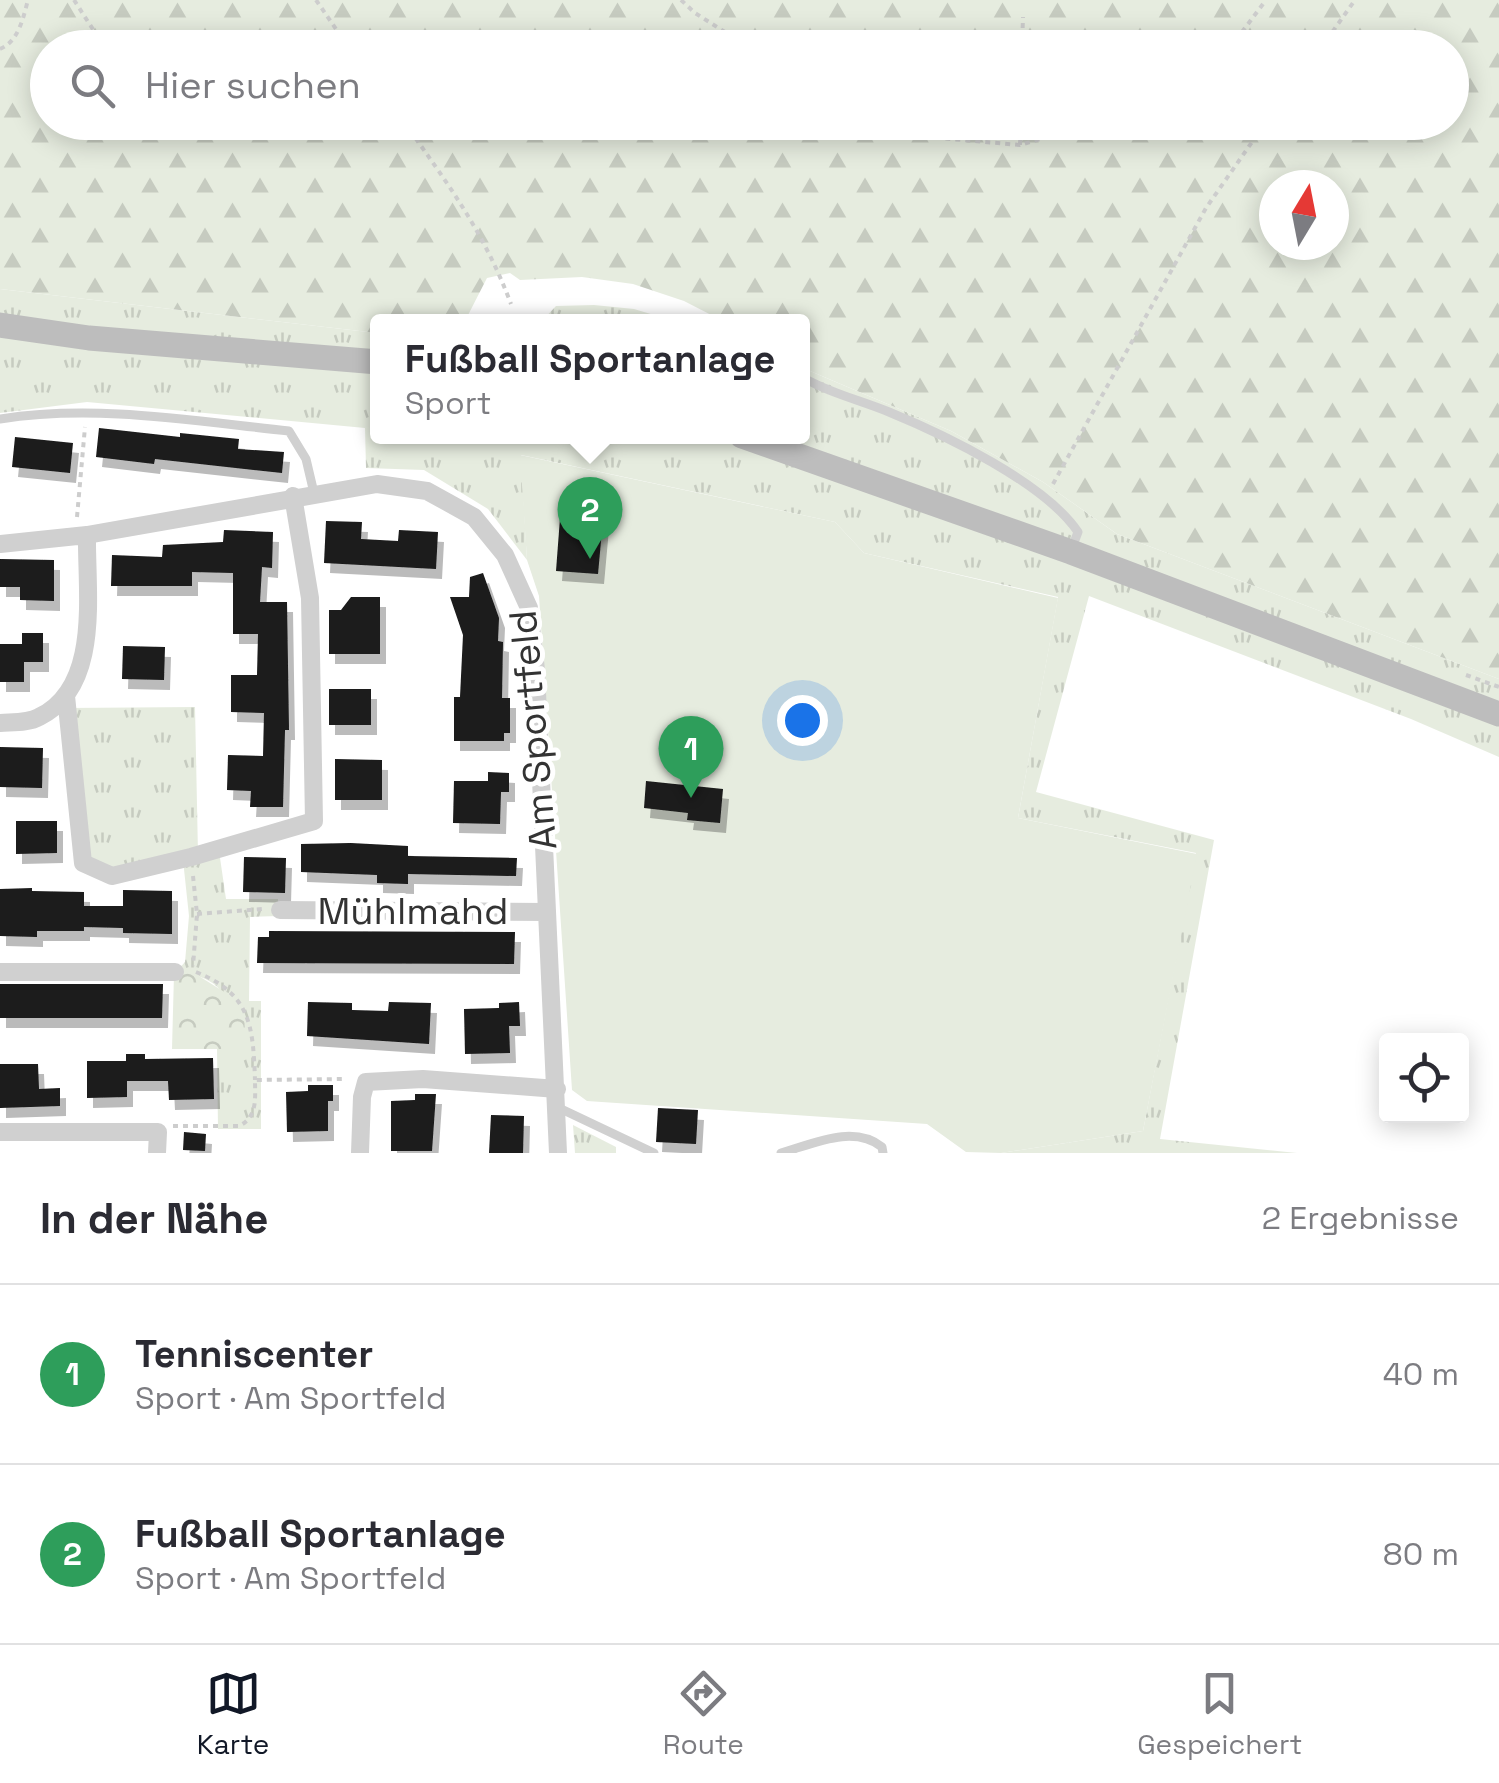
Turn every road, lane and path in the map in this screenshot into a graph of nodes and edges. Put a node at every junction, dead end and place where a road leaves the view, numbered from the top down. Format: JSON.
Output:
{"nodes":[{"id":1,"x":28,"y":0,"type":"edge"},
{"id":2,"x":74,"y":0,"type":"edge"},
{"id":3,"x":316,"y":0,"type":"edge"},
{"id":4,"x":681,"y":0,"type":"edge"},
{"id":5,"x":1266,"y":0,"type":"edge"},
{"id":6,"x":1356,"y":0,"type":"edge"},
{"id":7,"x":1023,"y":17,"type":"dead end"},
{"id":8,"x":93,"y":30,"type":"edge"},
{"id":9,"x":337,"y":30,"type":"edge"},
{"id":10,"x":722,"y":30,"type":"edge"},
{"id":11,"x":1023,"y":30,"type":"edge"},
{"id":12,"x":1244,"y":30,"type":"edge"},
{"id":13,"x":1334,"y":30,"type":"edge"},
{"id":14,"x":0,"y":49,"type":"edge"},
{"id":15,"x":417,"y":140,"type":"edge"},
{"id":16,"x":962,"y":140,"type":"edge"},
{"id":17,"x":1020,"y":140,"type":"edge"},
{"id":18,"x":1037,"y":140,"type":"edge"},
{"id":19,"x":1253,"y":140,"type":"edge"},
{"id":20,"x":1020,"y":145,"type":"junction"},
{"id":21,"x":511,"y":304,"type":"dead end"},
{"id":22,"x":0,"y":326,"type":"edge"},
{"id":23,"x":370,"y":361,"type":"edge"},
{"id":24,"x":810,"y":380,"type":"edge"},
{"id":25,"x":86,"y":412,"type":"junction"},
{"id":26,"x":0,"y":418,"type":"edge"},
{"id":27,"x":765,"y":444,"type":"edge"},
{"id":28,"x":314,"y":492,"type":"junction"},
{"id":29,"x":293,"y":496,"type":"junction"},
{"id":30,"x":1045,"y":498,"type":"junction"},
{"id":31,"x":81,"y":536,"type":"junction"},
{"id":32,"x":0,"y":544,"type":"edge"},
{"id":33,"x":1071,"y":552,"type":"junction"},
{"id":34,"x":66,"y":696,"type":"junction"},
{"id":35,"x":1499,"y":714,"type":"edge"},
{"id":36,"x":0,"y":724,"type":"edge"},
{"id":37,"x":191,"y":858,"type":"junction"},
{"id":38,"x":280,"y":910,"type":"joint"},
{"id":39,"x":547,"y":912,"type":"junction"},
{"id":40,"x":197,"y":914,"type":"junction"},
{"id":41,"x":0,"y":972,"type":"edge"},
{"id":42,"x":175,"y":972,"type":"dead end"},
{"id":43,"x":256,"y":1080,"type":"junction"},
{"id":44,"x":366,"y":1082,"type":"junction"},
{"id":45,"x":557,"y":1098,"type":"junction"},
{"id":46,"x":0,"y":1132,"type":"edge"},
{"id":47,"x":158,"y":1132,"type":"junction"},
{"id":48,"x":157,"y":1153,"type":"edge"},
{"id":49,"x":360,"y":1153,"type":"edge"},
{"id":50,"x":558,"y":1153,"type":"edge"},
{"id":51,"x":654,"y":1153,"type":"edge"},
{"id":52,"x":781,"y":1153,"type":"edge"},
{"id":53,"x":883,"y":1153,"type":"edge"}],
"edges":[{"from":1,"to":14,"type":"path"},
{"from":2,"to":8,"type":"path"},
{"from":3,"to":9,"type":"path"},
{"from":4,"to":10,"type":"path"},
{"from":5,"to":12,"type":"path"},
{"from":6,"to":13,"type":"path"},
{"from":7,"to":11,"type":"path"},
{"from":15,"to":21,"type":"path"},
{"from":16,"to":20,"type":"path"},
{"from":17,"to":20,"type":"path"},
{"from":18,"to":20,"type":"path"},
{"from":19,"to":30,"type":"path"},
{"from":22,"to":23,"type":"main road"},
{"from":24,"to":30,"type":"lane"},
{"from":25,"to":26,"type":"lane"},
{"from":25,"to":28,"type":"lane"},
{"from":25,"to":31,"type":"path"},
{"from":27,"to":33,"type":"main road"},
{"from":28,"to":29,"type":"street","name":"Am Sportfeld"},
{"from":28,"to":39,"type":"street","name":"Am Sportfeld"},
{"from":29,"to":31,"type":"street","name":"Am Sportfeld"},
{"from":29,"to":37,"type":"street"},
{"from":30,"to":33,"type":"lane"},
{"from":31,"to":32,"type":"street","name":"Am Sportfeld"},
{"from":31,"to":34,"type":"street"},
{"from":33,"to":35,"type":"main road"},
{"from":34,"to":36,"type":"street"},
{"from":34,"to":37,"type":"street"},
{"from":37,"to":40,"type":"path"},
{"from":38,"to":39,"type":"street","name":"Mühlmahd"},
{"from":38,"to":40,"type":"path"},
{"from":39,"to":45,"type":"street","name":"Am Sportfeld"},
{"from":40,"to":43,"type":"path"},
{"from":41,"to":42,"type":"street"},
{"from":43,"to":44,"type":"path"},
{"from":43,"to":47,"type":"path"},
{"from":44,"to":45,"type":"street"},
{"from":44,"to":49,"type":"street"},
{"from":45,"to":50,"type":"street","name":"Am Sportfeld"},
{"from":45,"to":51,"type":"lane"},
{"from":46,"to":47,"type":"street"},
{"from":47,"to":48,"type":"street"},
{"from":52,"to":53,"type":"lane"}]}
